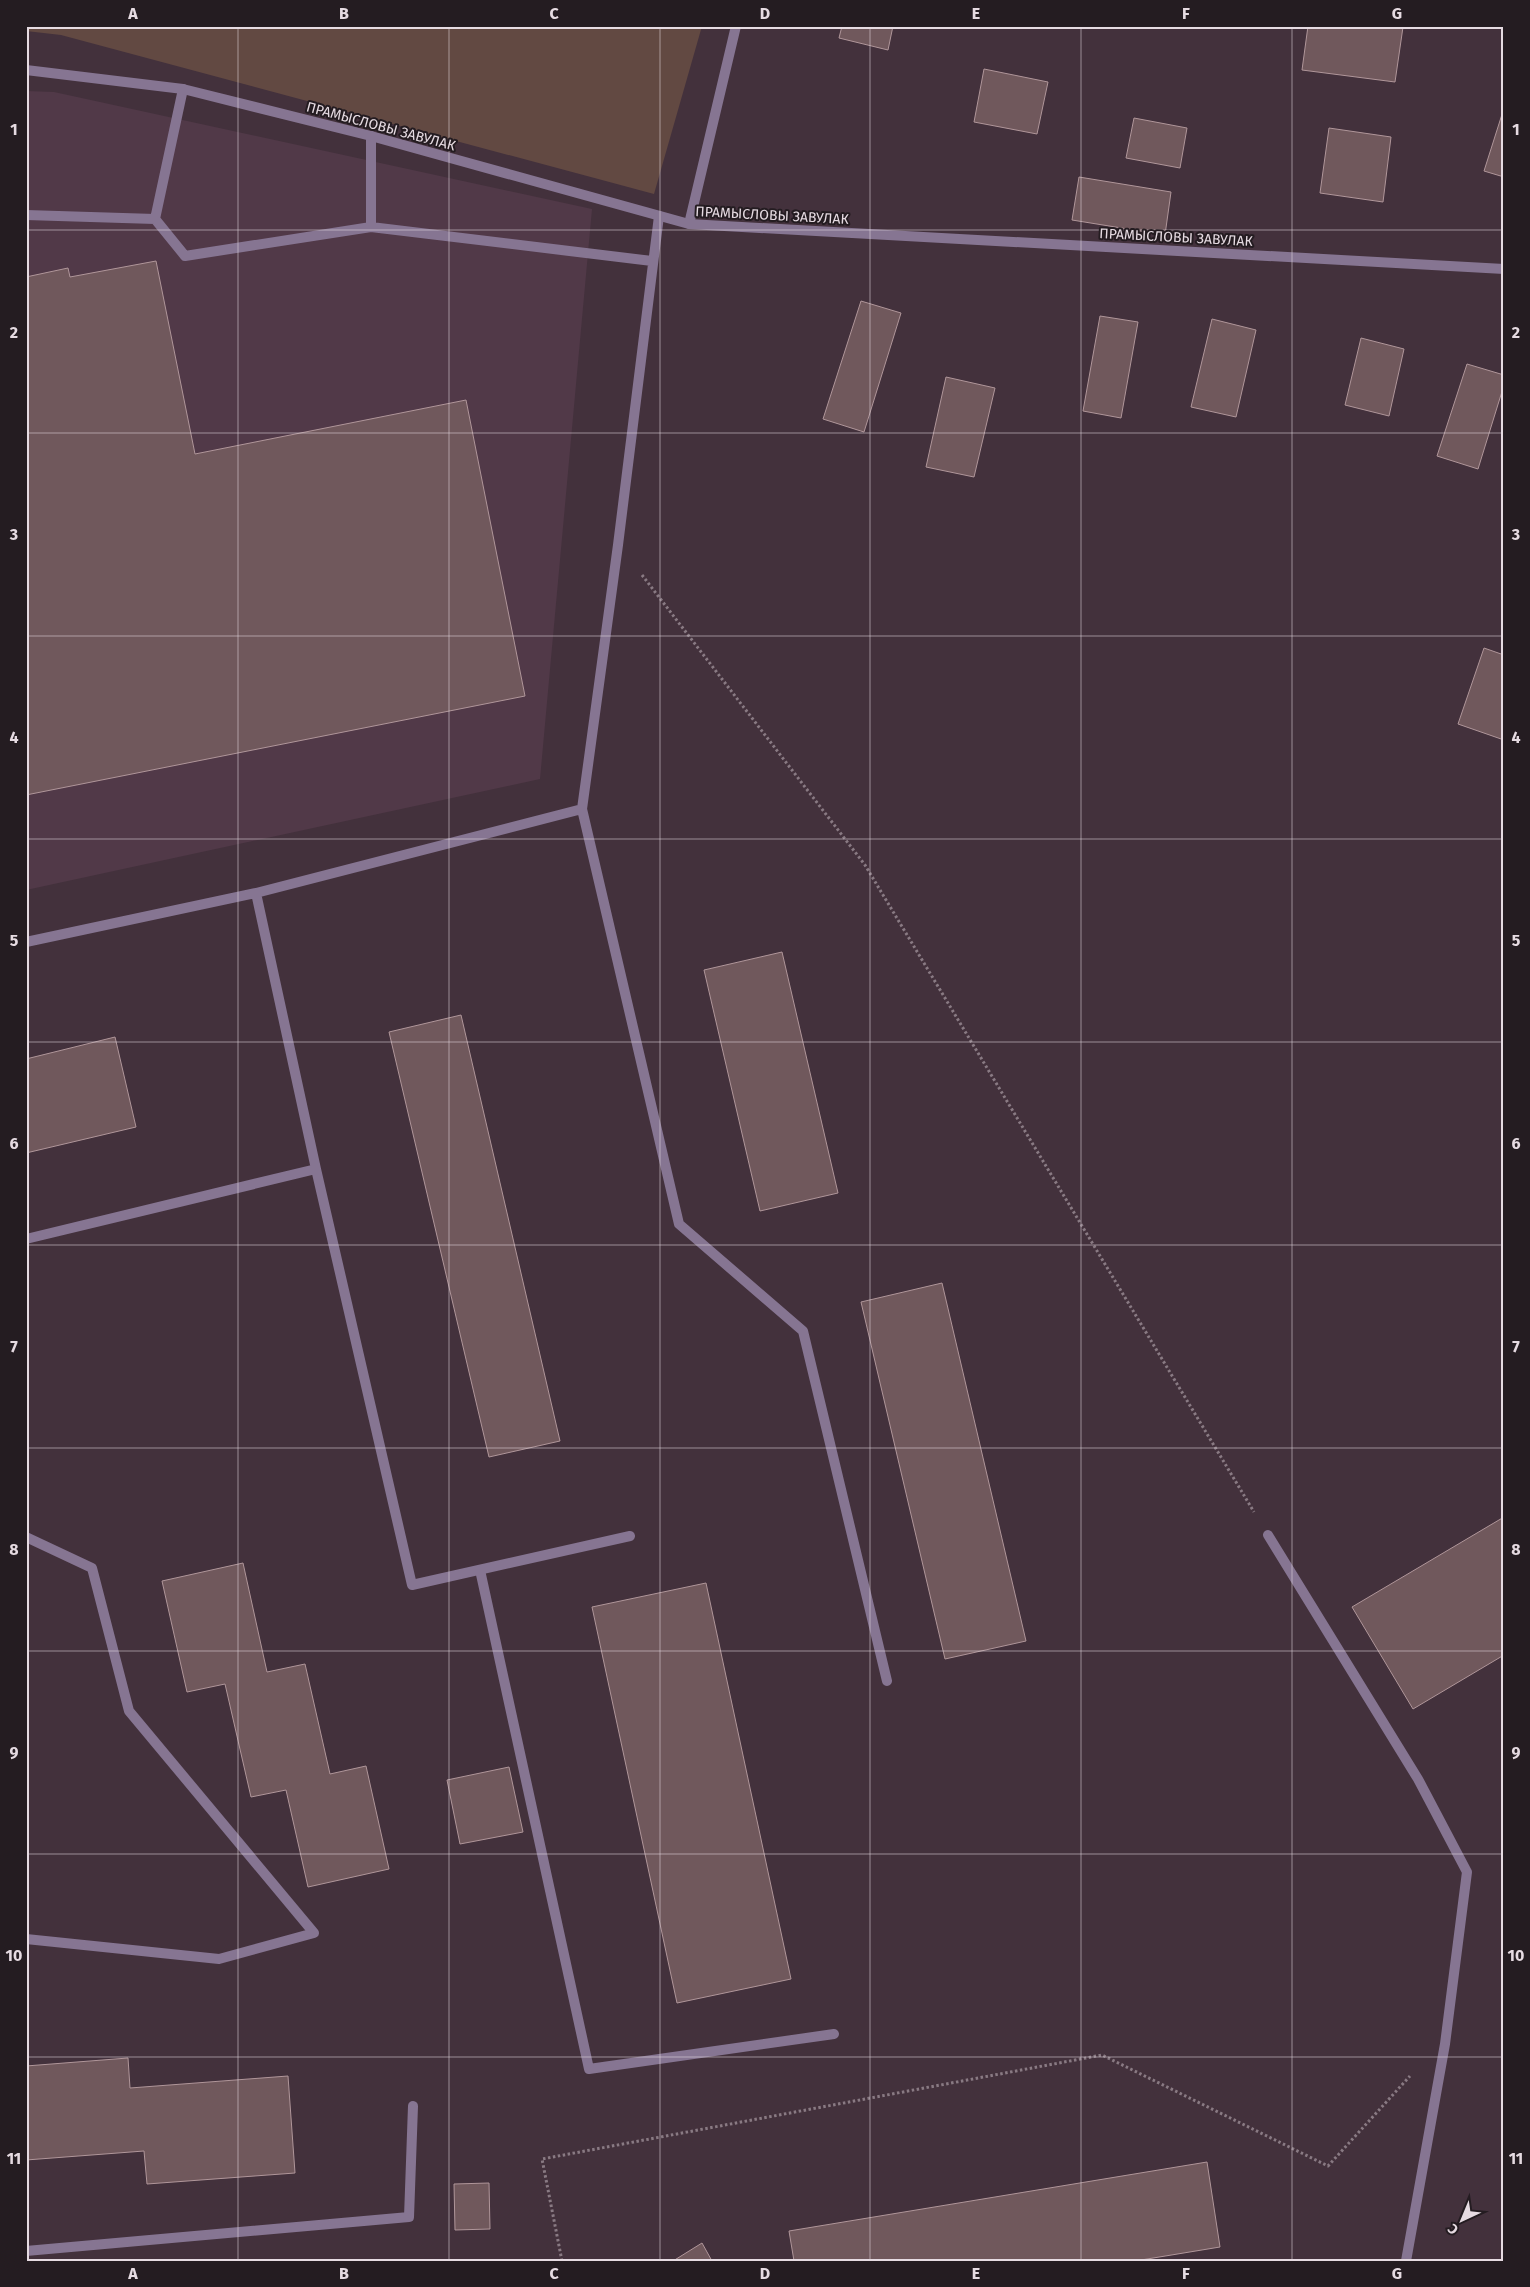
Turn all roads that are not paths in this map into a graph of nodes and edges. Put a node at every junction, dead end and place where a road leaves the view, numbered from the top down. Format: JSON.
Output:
{"nodes":[{"id":1,"x":736,"y":26,"type":"edge"},
{"id":2,"x":26,"y":70,"type":"edge"},
{"id":3,"x":184,"y":89,"type":"junction"},
{"id":4,"x":371,"y":136,"type":"junction"},
{"id":5,"x":26,"y":215,"type":"edge"},
{"id":6,"x":659,"y":216,"type":"junction"},
{"id":7,"x":154,"y":219,"type":"junction"},
{"id":8,"x":689,"y":224,"type":"junction"},
{"id":9,"x":371,"y":227,"type":"junction"},
{"id":10,"x":652,"y":261,"type":"junction"},
{"id":11,"x":1504,"y":268,"type":"edge"},
{"id":12,"x":582,"y":810,"type":"junction"},
{"id":13,"x":256,"y":893,"type":"junction"},
{"id":14,"x":26,"y":942,"type":"edge"},
{"id":15,"x":316,"y":1169,"type":"junction"},
{"id":16,"x":26,"y":1239,"type":"edge"},
{"id":17,"x":1268,"y":1535,"type":"road end"},
{"id":18,"x":630,"y":1536,"type":"dead end"},
{"id":19,"x":26,"y":1537,"type":"edge"},
{"id":20,"x":480,"y":1570,"type":"junction"},
{"id":21,"x":887,"y":1681,"type":"dead end"},
{"id":22,"x":26,"y":1939,"type":"edge"},
{"id":23,"x":834,"y":2034,"type":"dead end"},
{"id":24,"x":414,"y":2106,"type":"dead end"},
{"id":25,"x":26,"y":2252,"type":"edge"},
{"id":26,"x":1406,"y":2261,"type":"edge"}],
"edges":[{"from":1,"to":8,"type":"street"},
{"from":2,"to":3,"type":"street","name":"ПРАМЫСЛОВЫ ЗАВУЛАК"},
{"from":3,"to":4,"type":"street","name":"ПРАМЫСЛОВЫ ЗАВУЛАК"},
{"from":3,"to":7,"type":"street"},
{"from":4,"to":6,"type":"street","name":"ПРАМЫСЛОВЫ ЗАВУЛАК"},
{"from":4,"to":9,"type":"street"},
{"from":5,"to":7,"type":"street"},
{"from":6,"to":8,"type":"street","name":"ПРАМЫСЛОВЫ ЗАВУЛАК"},
{"from":6,"to":10,"type":"street"},
{"from":7,"to":9,"type":"street"},
{"from":8,"to":11,"type":"street","name":"ПРАМЫСЛОВЫ ЗАВУЛАК"},
{"from":9,"to":10,"type":"street"},
{"from":10,"to":12,"type":"street"},
{"from":12,"to":13,"type":"street"},
{"from":12,"to":21,"type":"street"},
{"from":13,"to":14,"type":"street"},
{"from":13,"to":15,"type":"street"},
{"from":15,"to":16,"type":"street"},
{"from":15,"to":20,"type":"street"},
{"from":17,"to":26,"type":"street"},
{"from":18,"to":20,"type":"street"},
{"from":19,"to":22,"type":"street"},
{"from":20,"to":23,"type":"street"},
{"from":24,"to":25,"type":"street"}]}
